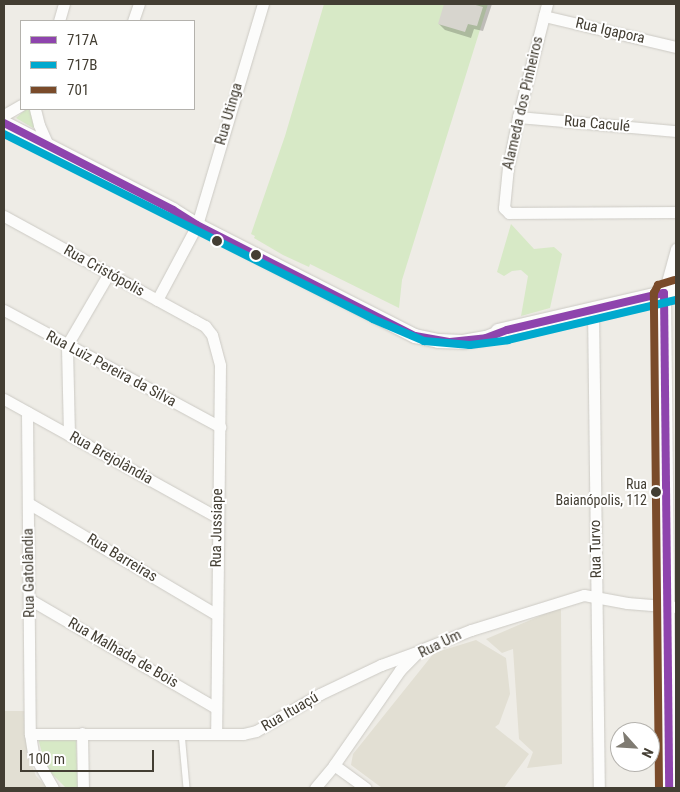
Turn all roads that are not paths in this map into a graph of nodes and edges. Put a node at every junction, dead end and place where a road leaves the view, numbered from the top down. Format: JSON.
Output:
{"nodes":[{"id":1,"x":64,"y":4,"type":"edge"},
{"id":2,"x":139,"y":4,"type":"edge"},
{"id":3,"x":263,"y":4,"type":"edge"},
{"id":4,"x":547,"y":4,"type":"edge"},
{"id":5,"x":544,"y":16,"type":"junction"},
{"id":6,"x":58,"y":20,"type":"edge"},
{"id":7,"x":133,"y":20,"type":"edge"},
{"id":8,"x":676,"y":47,"type":"edge"},
{"id":9,"x":20,"y":106,"type":"edge"},
{"id":10,"x":35,"y":110,"type":"edge"},
{"id":11,"x":518,"y":117,"type":"junction"},
{"id":12,"x":4,"y":122,"type":"edge"},
{"id":13,"x":676,"y":131,"type":"edge"},
{"id":14,"x":49,"y":147,"type":"junction"},
{"id":15,"x":676,"y":212,"type":"edge"},
{"id":16,"x":4,"y":216,"type":"edge"},
{"id":17,"x":198,"y":222,"type":"junction"},
{"id":18,"x":676,"y":249,"type":"edge"},
{"id":19,"x":109,"y":273,"type":"junction"},
{"id":20,"x":670,"y":291,"type":"edge"},
{"id":21,"x":157,"y":300,"type":"junction"},
{"id":22,"x":593,"y":309,"type":"junction"},
{"id":23,"x":4,"y":310,"type":"edge"},
{"id":24,"x":205,"y":326,"type":"joint"},
{"id":25,"x":67,"y":345,"type":"junction"},
{"id":26,"x":4,"y":399,"type":"edge"},
{"id":27,"x":27,"y":412,"type":"junction"},
{"id":28,"x":220,"y":427,"type":"junction"},
{"id":29,"x":69,"y":435,"type":"junction"},
{"id":30,"x":28,"y":502,"type":"junction"},
{"id":31,"x":217,"y":517,"type":"junction"},
{"id":32,"x":596,"y":596,"type":"junction"},
{"id":33,"x":29,"y":599,"type":"junction"},
{"id":34,"x":671,"y":607,"type":"edge"},
{"id":35,"x":216,"y":614,"type":"junction"},
{"id":36,"x":420,"y":650,"type":"junction"},
{"id":37,"x":386,"y":663,"type":"junction"},
{"id":38,"x":395,"y":677,"type":"junction"},
{"id":39,"x":216,"y":708,"type":"junction"},
{"id":40,"x":82,"y":733,"type":"junction"},
{"id":41,"x":182,"y":733,"type":"junction"},
{"id":42,"x":216,"y":733,"type":"junction"},
{"id":43,"x":30,"y":734,"type":"junction"},
{"id":44,"x":334,"y":765,"type":"junction"},
{"id":45,"x":53,"y":788,"type":"edge"},
{"id":46,"x":83,"y":788,"type":"edge"},
{"id":47,"x":187,"y":788,"type":"edge"},
{"id":48,"x":315,"y":788,"type":"edge"},
{"id":49,"x":366,"y":788,"type":"edge"},
{"id":50,"x":598,"y":788,"type":"edge"},
{"id":51,"x":669,"y":788,"type":"edge"}],
"edges":[{"from":1,"to":6,"type":"street"},
{"from":2,"to":7,"type":"street"},
{"from":3,"to":17,"type":"street","name":"Rua Utinga"},
{"from":4,"to":5,"type":"street","name":"Alameda dos Pinheiros"},
{"from":5,"to":8,"type":"street","name":"Rua Igapora"},
{"from":5,"to":11,"type":"street","name":"Alameda dos Pinheiros"},
{"from":9,"to":12,"type":"street"},
{"from":10,"to":14,"type":"street"},
{"from":11,"to":13,"type":"street","name":"Rua Caculé"},
{"from":11,"to":15,"type":"street","name":"Alameda dos Pinheiros"},
{"from":12,"to":14,"type":"street"},
{"from":14,"to":17,"type":"street"},
{"from":16,"to":19,"type":"street","name":"Rua Cristópolis"},
{"from":17,"to":21,"type":"street","name":"Rua Utinga"},
{"from":17,"to":22,"type":"street"},
{"from":18,"to":20,"type":"street"},
{"from":19,"to":21,"type":"street","name":"Rua Cristópolis"},
{"from":19,"to":25,"type":"street"},
{"from":20,"to":22,"type":"street"},
{"from":20,"to":34,"type":"street"},
{"from":21,"to":24,"type":"street","name":"Rua Cristópolis"},
{"from":22,"to":32,"type":"street","name":"Rua Turvo"},
{"from":23,"to":25,"type":"street","name":"Rua Luiz Pereira da Silva"},
{"from":24,"to":28,"type":"street","name":"Rua Jussiape"},
{"from":25,"to":28,"type":"street","name":"Rua Luiz Pereira da Silva"},
{"from":25,"to":29,"type":"street"},
{"from":26,"to":27,"type":"street","name":"Rua Brejolândia"},
{"from":27,"to":29,"type":"street","name":"Rua Brejolândia"},
{"from":27,"to":30,"type":"street","name":"Rua Gatolândia"},
{"from":28,"to":31,"type":"street","name":"Rua Jussiape"},
{"from":29,"to":31,"type":"street","name":"Rua Brejolândia"},
{"from":30,"to":33,"type":"street","name":"Rua Gatolândia"},
{"from":30,"to":35,"type":"street","name":"Rua Barreiras"},
{"from":31,"to":35,"type":"street","name":"Rua Jussiape"},
{"from":32,"to":34,"type":"street","name":"Rua Um"},
{"from":32,"to":36,"type":"street","name":"Rua Um"},
{"from":32,"to":50,"type":"street","name":"Rua Turvo"},
{"from":33,"to":39,"type":"street","name":"Rua Malhada de Bois"},
{"from":33,"to":43,"type":"street","name":"Rua Gatolândia"},
{"from":34,"to":51,"type":"street"},
{"from":35,"to":39,"type":"street","name":"Rua Jussiape"},
{"from":36,"to":37,"type":"street","name":"Rua Ituaçú"},
{"from":36,"to":38,"type":"street","name":"Rua Um"},
{"from":37,"to":38,"type":"street"},
{"from":37,"to":42,"type":"street","name":"Rua Ituaçú"},
{"from":38,"to":44,"type":"street","name":"Rua Um"},
{"from":39,"to":42,"type":"street","name":"Rua Jussiape"},
{"from":40,"to":41,"type":"street","name":"Rua Ituaçú"},
{"from":40,"to":43,"type":"street","name":"Rua Ituaçú"},
{"from":40,"to":46,"type":"street"},
{"from":41,"to":42,"type":"street","name":"Rua Ituaçú"},
{"from":41,"to":47,"type":"lane"},
{"from":43,"to":45,"type":"street","name":"Rua Gatolândia"},
{"from":44,"to":48,"type":"street","name":"Rua Um"},
{"from":44,"to":49,"type":"street"}]}
